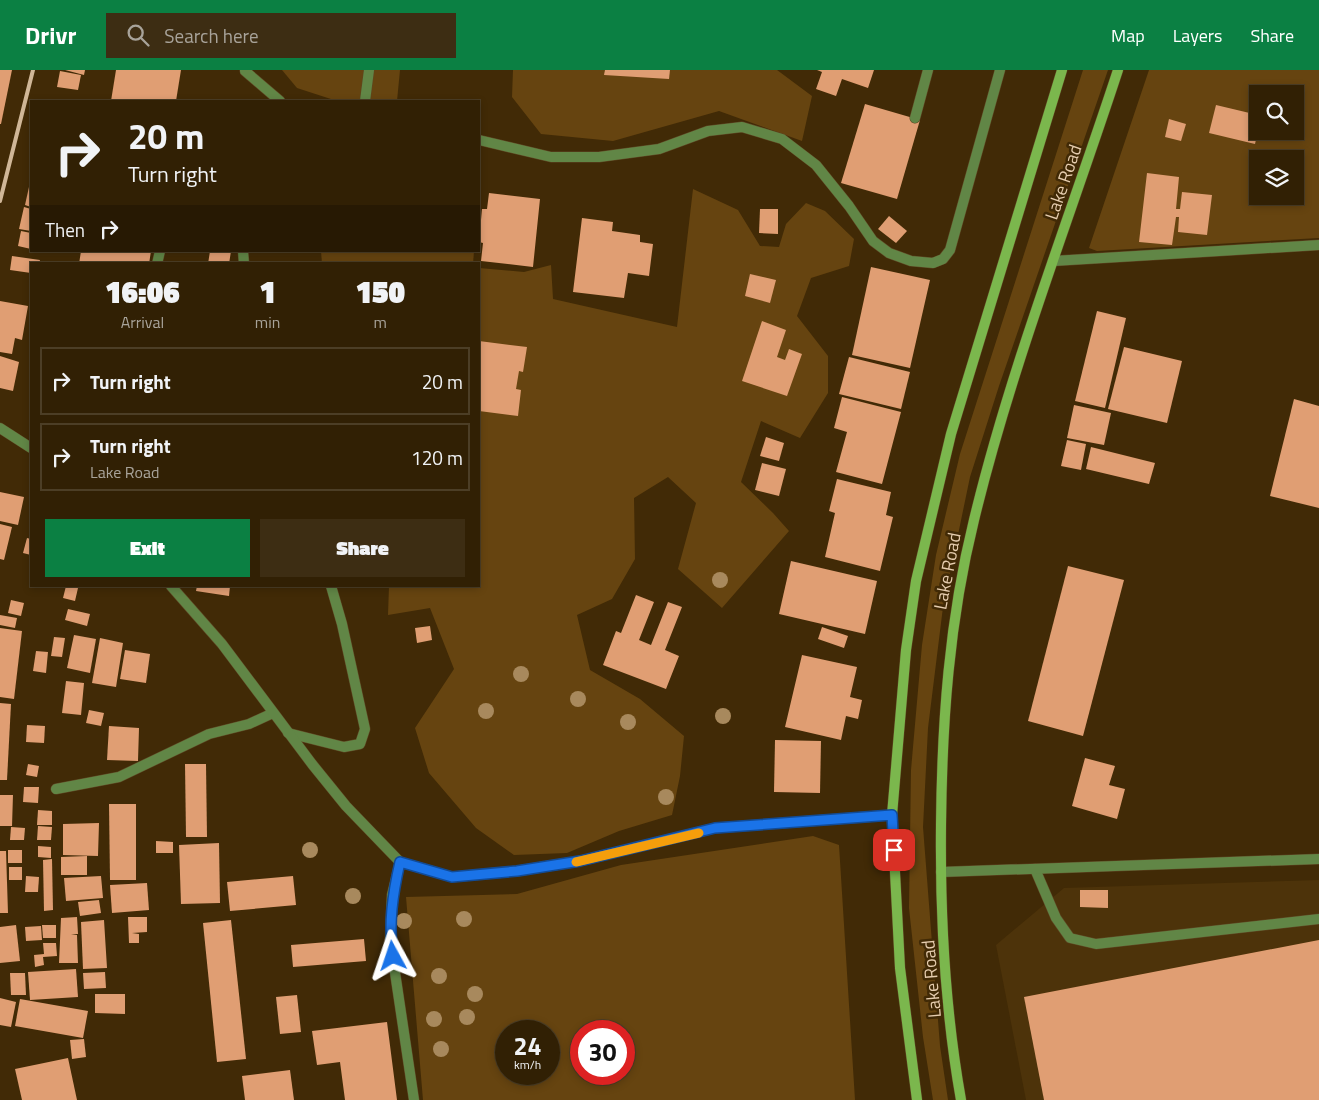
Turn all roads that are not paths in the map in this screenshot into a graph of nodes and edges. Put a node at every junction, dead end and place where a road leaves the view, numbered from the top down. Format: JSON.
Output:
{"nodes":[{"id":1,"x":369,"y":70,"type":"edge"},
{"id":2,"x":928,"y":70,"type":"edge"},
{"id":3,"x":1000,"y":70,"type":"edge"},
{"id":4,"x":1062,"y":70,"type":"edge"},
{"id":5,"x":1118,"y":70,"type":"edge"},
{"id":6,"x":245,"y":71,"type":"edge"},
{"id":7,"x":279,"y":100,"type":"edge"},
{"id":8,"x":366,"y":100,"type":"edge"},
{"id":9,"x":915,"y":118,"type":"dead end"},
{"id":10,"x":480,"y":140,"type":"edge"},
{"id":11,"x":1319,"y":245,"type":"edge"},
{"id":12,"x":1053,"y":261,"type":"junction"},
{"id":13,"x":0,"y":428,"type":"edge"},
{"id":14,"x":30,"y":447,"type":"edge"},
{"id":15,"x":172,"y":587,"type":"edge"},
{"id":16,"x":331,"y":587,"type":"edge"},
{"id":17,"x":273,"y":712,"type":"junction"},
{"id":18,"x":288,"y":733,"type":"junction"},
{"id":19,"x":56,"y":789,"type":"dead end"},
{"id":20,"x":892,"y":815,"type":"junction"},
{"id":21,"x":1319,"y":858,"type":"edge"},
{"id":22,"x":400,"y":862,"type":"junction"},
{"id":23,"x":1035,"y":870,"type":"junction"},
{"id":24,"x":940,"y":872,"type":"junction"},
{"id":25,"x":1319,"y":919,"type":"edge"},
{"id":26,"x":414,"y":1100,"type":"edge"},
{"id":27,"x":916,"y":1100,"type":"edge"},
{"id":28,"x":961,"y":1100,"type":"edge"}],
"edges":[{"from":1,"to":8,"type":"street"},
{"from":2,"to":9,"type":"street"},
{"from":3,"to":10,"type":"street"},
{"from":4,"to":20,"type":"main road","name":"Lake Road"},
{"from":5,"to":12,"type":"main road","name":"Lake Road"},
{"from":6,"to":7,"type":"street"},
{"from":11,"to":12,"type":"street"},
{"from":12,"to":24,"type":"main road","name":"Lake Road"},
{"from":13,"to":14,"type":"street"},
{"from":15,"to":17,"type":"street"},
{"from":16,"to":18,"type":"street"},
{"from":17,"to":18,"type":"street"},
{"from":17,"to":19,"type":"street"},
{"from":18,"to":22,"type":"street"},
{"from":20,"to":22,"type":"street"},
{"from":20,"to":27,"type":"main road","name":"Lake Road"},
{"from":21,"to":23,"type":"street"},
{"from":22,"to":26,"type":"street"},
{"from":23,"to":24,"type":"street"},
{"from":23,"to":25,"type":"street"},
{"from":24,"to":28,"type":"main road","name":"Lake Road"}]}
